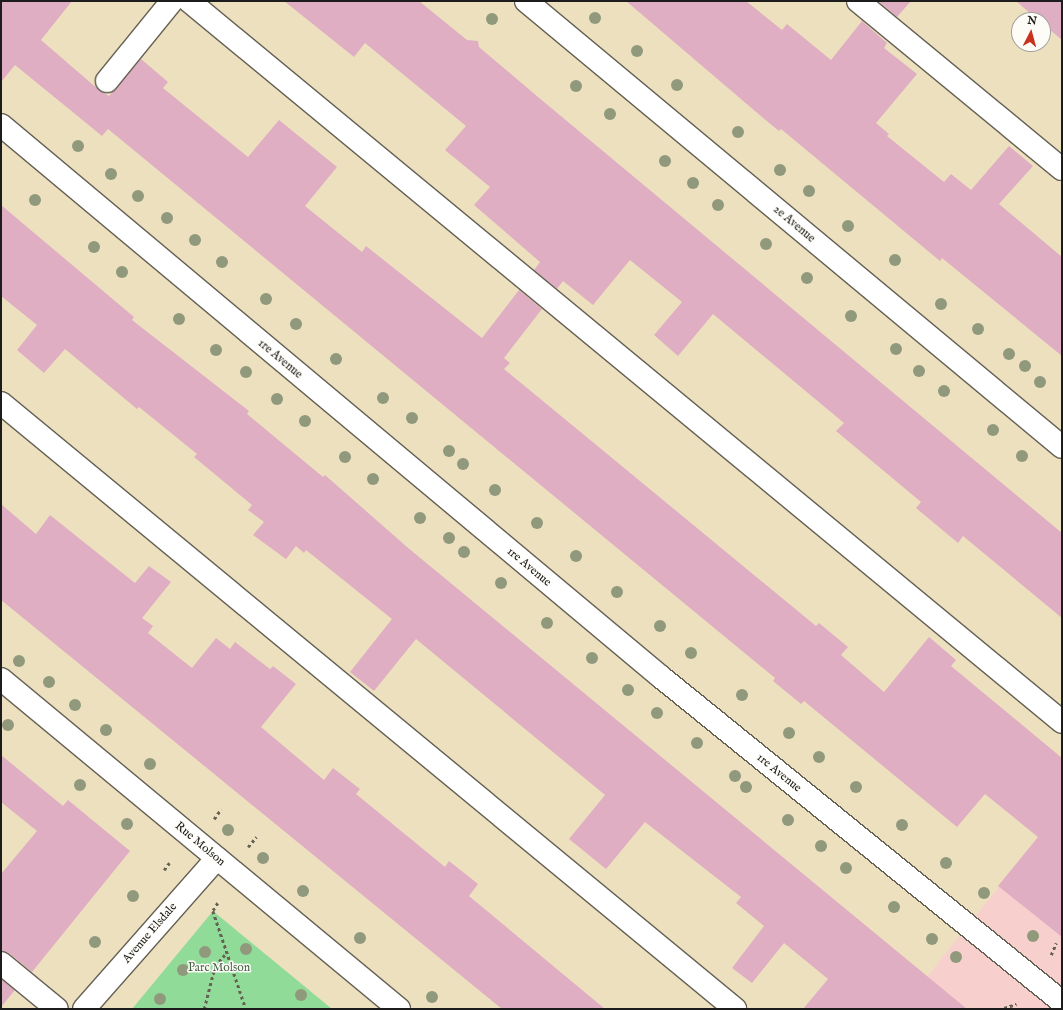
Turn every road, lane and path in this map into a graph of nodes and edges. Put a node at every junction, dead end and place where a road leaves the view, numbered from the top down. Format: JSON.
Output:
{"nodes":[{"id":1,"x":172,"y":1,"type":"edge"},
{"id":2,"x":189,"y":1,"type":"edge"},
{"id":3,"x":526,"y":1,"type":"edge"},
{"id":4,"x":858,"y":1,"type":"edge"},
{"id":5,"x":107,"y":81,"type":"dead end"},
{"id":6,"x":1,"y":125,"type":"edge"},
{"id":7,"x":1062,"y":169,"type":"edge"},
{"id":8,"x":1,"y":403,"type":"edge"},
{"id":9,"x":1062,"y":447,"type":"edge"},
{"id":10,"x":1,"y":679,"type":"edge"},
{"id":11,"x":1062,"y":722,"type":"edge"},
{"id":12,"x":256,"y":837,"type":"dead end"},
{"id":13,"x":245,"y":851,"type":"dead end"},
{"id":14,"x":217,"y":858,"type":"junction"},
{"id":15,"x":169,"y":863,"type":"dead end"},
{"id":16,"x":164,"y":870,"type":"dead end"},
{"id":17,"x":218,"y":903,"type":"dead end"},
{"id":18,"x":1056,"y":942,"type":"dead end"},
{"id":19,"x":227,"y":952,"type":"junction"},
{"id":20,"x":1051,"y":955,"type":"dead end"},
{"id":21,"x":1,"y":963,"type":"edge"},
{"id":22,"x":1062,"y":1002,"type":"edge"},
{"id":23,"x":1016,"y":1004,"type":"dead end"},
{"id":24,"x":1004,"y":1008,"type":"edge"},
{"id":25,"x":57,"y":1009,"type":"edge"},
{"id":26,"x":84,"y":1009,"type":"edge"},
{"id":27,"x":204,"y":1009,"type":"edge"},
{"id":28,"x":246,"y":1009,"type":"edge"},
{"id":29,"x":399,"y":1009,"type":"edge"},
{"id":30,"x":735,"y":1009,"type":"edge"}],
"edges":[{"from":1,"to":5,"type":"street"},
{"from":2,"to":11,"type":"street"},
{"from":3,"to":9,"type":"street","name":"2e Avenue"},
{"from":4,"to":7,"type":"street"},
{"from":6,"to":22,"type":"street","name":"1re Avenue"},
{"from":8,"to":30,"type":"street"},
{"from":10,"to":14,"type":"street","name":"Rue Molson"},
{"from":12,"to":13,"type":"path"},
{"from":14,"to":26,"type":"street","name":"Avenue Elsdale"},
{"from":14,"to":29,"type":"street","name":"Rue Molson"},
{"from":15,"to":16,"type":"path"},
{"from":17,"to":19,"type":"path"},
{"from":18,"to":20,"type":"path"},
{"from":19,"to":27,"type":"path"},
{"from":19,"to":28,"type":"path"},
{"from":21,"to":25,"type":"street"},
{"from":23,"to":24,"type":"path"}]}
